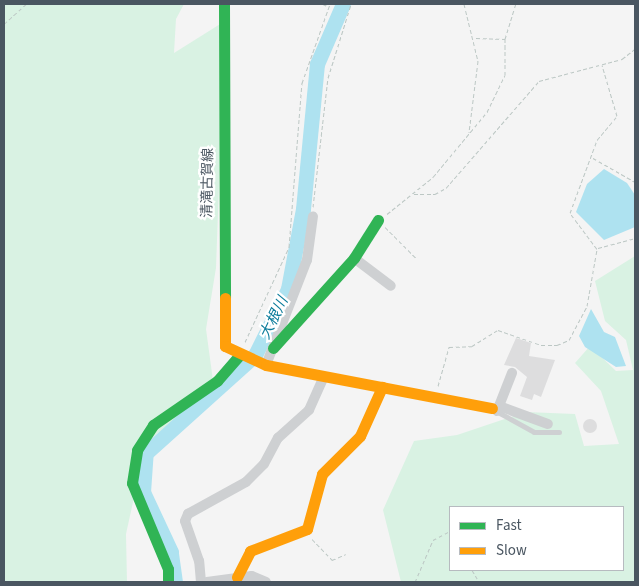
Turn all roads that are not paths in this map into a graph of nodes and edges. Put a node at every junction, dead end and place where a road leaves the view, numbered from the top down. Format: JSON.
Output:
{"nodes":[{"id":1,"x":224,"y":4,"type":"edge"},
{"id":2,"x":313,"y":216,"type":"road end"},
{"id":3,"x":378,"y":220,"type":"road end"},
{"id":4,"x":354,"y":258,"type":"junction"},
{"id":5,"x":391,"y":286,"type":"dead end"},
{"id":6,"x":273,"y":348,"type":"junction"},
{"id":7,"x":239,"y":356,"type":"junction"},
{"id":8,"x":266,"y":365,"type":"junction"},
{"id":9,"x":512,"y":373,"type":"dead end"},
{"id":10,"x":324,"y":377,"type":"junction"},
{"id":11,"x":382,"y":387,"type":"junction"},
{"id":12,"x":496,"y":409,"type":"junction"},
{"id":13,"x":548,"y":424,"type":"dead end"},
{"id":14,"x":559,"y":432,"type":"dead end"},
{"id":15,"x":237,"y":577,"type":"junction"},
{"id":16,"x":168,"y":582,"type":"edge"},
{"id":17,"x":201,"y":582,"type":"edge"},
{"id":18,"x":207,"y":582,"type":"edge"},
{"id":19,"x":219,"y":582,"type":"edge"},
{"id":20,"x":266,"y":582,"type":"edge"}],
"edges":[{"from":1,"to":7,"type":"street","name":"清滝古賀線"},
{"from":2,"to":6,"type":"street"},
{"from":3,"to":4,"type":"street"},
{"from":4,"to":5,"type":"street"},
{"from":4,"to":6,"type":"street"},
{"from":6,"to":8,"type":"street"},
{"from":7,"to":8,"type":"street"},
{"from":7,"to":16,"type":"street"},
{"from":8,"to":10,"type":"street"},
{"from":9,"to":12,"type":"street"},
{"from":10,"to":11,"type":"street"},
{"from":10,"to":17,"type":"street"},
{"from":11,"to":12,"type":"street"},
{"from":11,"to":15,"type":"street"},
{"from":12,"to":13,"type":"street"},
{"from":12,"to":14,"type":"lane"},
{"from":15,"to":19,"type":"street"},
{"from":15,"to":20,"type":"street"},
{"from":18,"to":19,"type":"street"}]}
